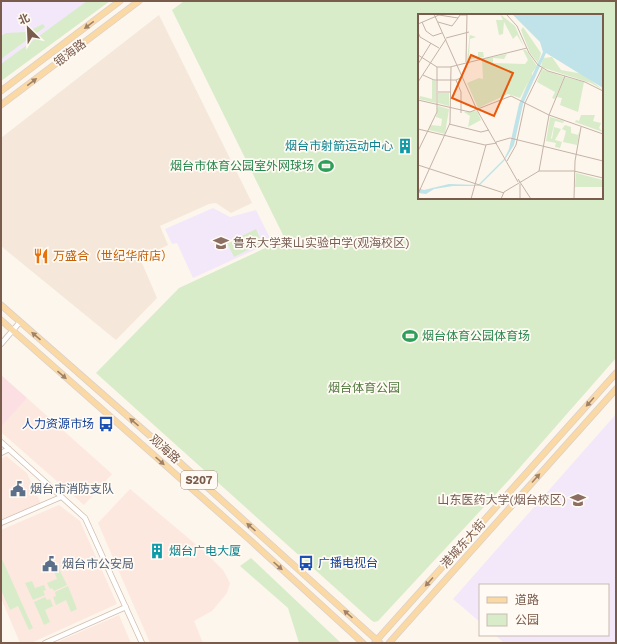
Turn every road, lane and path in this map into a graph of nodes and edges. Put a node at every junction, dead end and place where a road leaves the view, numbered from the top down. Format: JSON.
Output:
{"nodes":[{"id":1,"x":120,"y":1,"type":"edge"},
{"id":2,"x":139,"y":1,"type":"edge"},
{"id":3,"x":1,"y":92,"type":"edge"},
{"id":4,"x":1,"y":105,"type":"edge"},
{"id":5,"x":1,"y":305,"type":"edge"},
{"id":6,"x":1,"y":320,"type":"edge"},
{"id":7,"x":20,"y":322,"type":"junction"},
{"id":8,"x":12,"y":330,"type":"junction"},
{"id":9,"x":1,"y":344,"type":"edge"},
{"id":10,"x":616,"y":373,"type":"edge"},
{"id":11,"x":616,"y":389,"type":"edge"},
{"id":12,"x":1,"y":442,"type":"edge"},
{"id":13,"x":9,"y":449,"type":"junction"},
{"id":14,"x":1,"y":453,"type":"edge"},
{"id":15,"x":61,"y":497,"type":"junction"},
{"id":16,"x":1,"y":523,"type":"edge"},
{"id":17,"x":126,"y":607,"type":"junction"},
{"id":18,"x":377,"y":642,"type":"edge"},
{"id":19,"x":45,"y":643,"type":"edge"},
{"id":20,"x":142,"y":643,"type":"edge"},
{"id":21,"x":363,"y":643,"type":"edge"},
{"id":22,"x":389,"y":643,"type":"edge"}],
"edges":[{"from":1,"to":3,"type":"main road","name":"银海路","one_way":true},
{"from":4,"to":2,"type":"main road","name":"银海路","one_way":true},
{"from":5,"to":7,"type":"main road","name":"观海路","number":"S207"},
{"from":6,"to":8,"type":"main road","name":"观海路","number":"S207"},
{"from":7,"to":8,"type":"street"},
{"from":18,"to":7,"type":"main road","name":"观海路","number":"S207","one_way":true},
{"from":8,"to":9,"type":"street"},
{"from":8,"to":21,"type":"main road","name":"观海路","number":"S207","one_way":true},
{"from":10,"to":18,"type":"main road","name":"港城东大街","one_way":true},
{"from":22,"to":11,"type":"main road","name":"港城东大街","one_way":true},
{"from":12,"to":13,"type":"street"},
{"from":13,"to":14,"type":"street"},
{"from":13,"to":15,"type":"street"},
{"from":15,"to":16,"type":"street"},
{"from":15,"to":17,"type":"street"},
{"from":17,"to":19,"type":"street"},
{"from":17,"to":20,"type":"street"}]}
